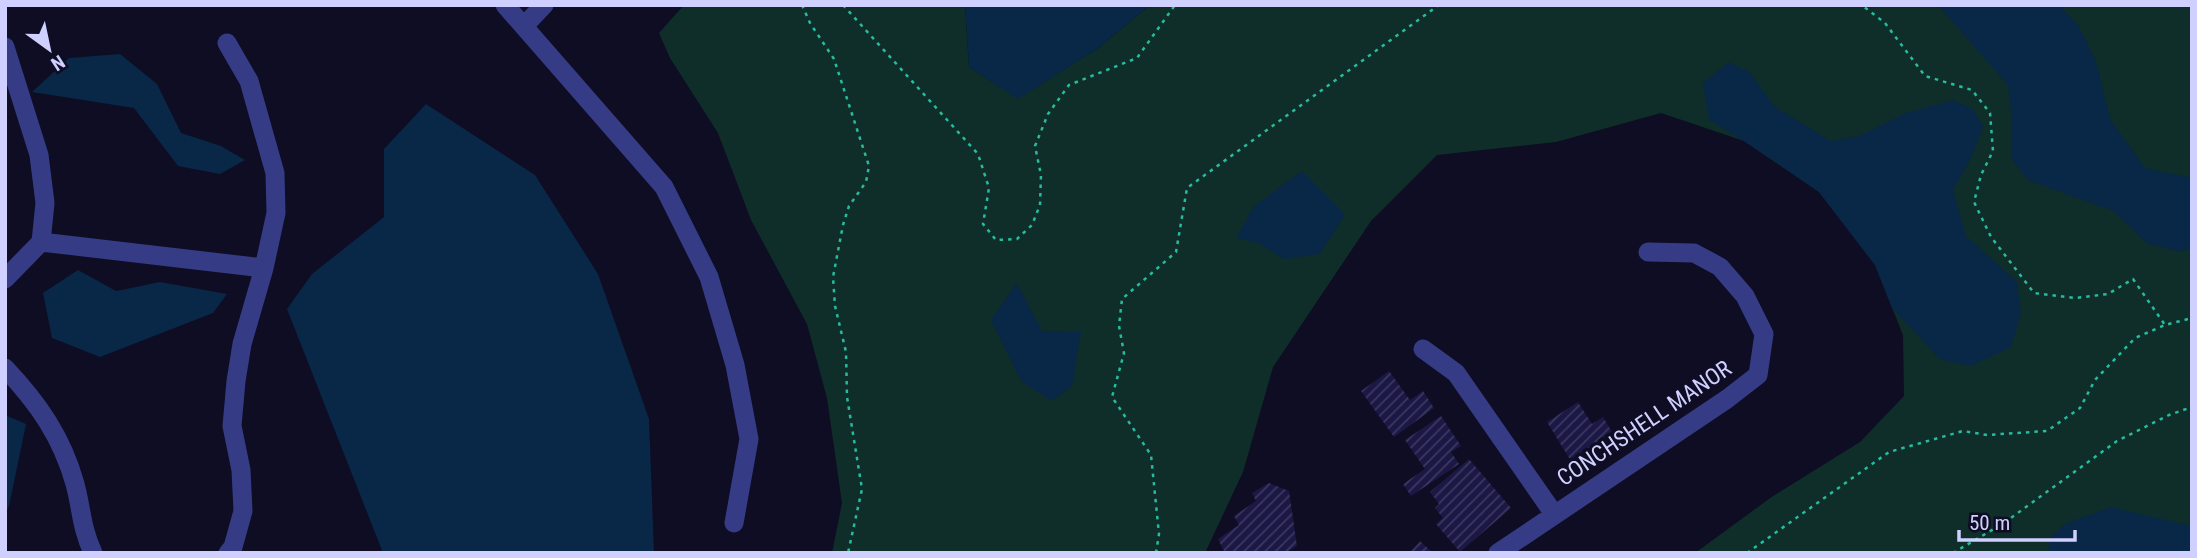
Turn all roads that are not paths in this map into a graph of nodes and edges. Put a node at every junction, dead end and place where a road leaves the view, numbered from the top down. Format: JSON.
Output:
{"nodes":[{"id":1,"x":505,"y":5,"type":"edge"},
{"id":2,"x":544,"y":5,"type":"edge"},
{"id":3,"x":525,"y":25,"type":"junction"},
{"id":4,"x":227,"y":43,"type":"dead end"},
{"id":5,"x":5,"y":47,"type":"edge"},
{"id":6,"x":11,"y":84,"type":"edge"},
{"id":7,"x":41,"y":242,"type":"junction"},
{"id":8,"x":1648,"y":251,"type":"dead end"},
{"id":9,"x":264,"y":268,"type":"junction"},
{"id":10,"x":5,"y":279,"type":"edge"},
{"id":11,"x":1423,"y":349,"type":"dead end"},
{"id":12,"x":5,"y":368,"type":"edge"},
{"id":13,"x":1554,"y":514,"type":"junction"},
{"id":14,"x":734,"y":523,"type":"dead end"},
{"id":15,"x":93,"y":553,"type":"edge"},
{"id":16,"x":228,"y":553,"type":"edge"},
{"id":17,"x":1498,"y":553,"type":"edge"}],
"edges":[{"from":1,"to":3,"type":"street"},
{"from":2,"to":3,"type":"street"},
{"from":3,"to":14,"type":"street"},
{"from":4,"to":9,"type":"street"},
{"from":5,"to":6,"type":"street"},
{"from":6,"to":7,"type":"street"},
{"from":7,"to":9,"type":"street"},
{"from":7,"to":10,"type":"street"},
{"from":8,"to":13,"type":"street","name":"CONCHSHELL MANOR"},
{"from":9,"to":16,"type":"street"},
{"from":11,"to":13,"type":"street"},
{"from":12,"to":15,"type":"street"},
{"from":13,"to":17,"type":"street","name":"CONCHSHELL MANOR"}]}
